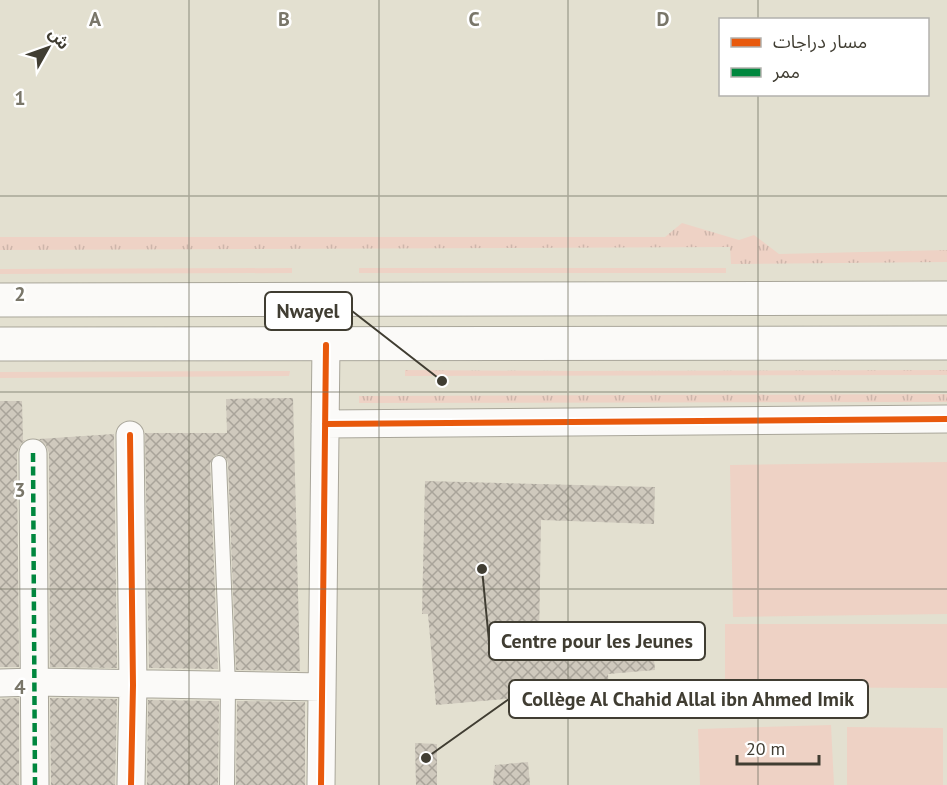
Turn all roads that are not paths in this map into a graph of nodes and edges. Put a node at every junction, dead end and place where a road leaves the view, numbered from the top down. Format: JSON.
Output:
{"nodes":[{"id":1,"x":947,"y":298,"type":"edge"},
{"id":2,"x":0,"y":300,"type":"edge"},
{"id":3,"x":947,"y":343,"type":"edge"},
{"id":4,"x":0,"y":344,"type":"edge"},
{"id":5,"x":326,"y":345,"type":"junction"},
{"id":6,"x":947,"y":419,"type":"edge"},
{"id":7,"x":325,"y":424,"type":"junction"},
{"id":8,"x":130,"y":435,"type":"dead end"},
{"id":9,"x":33,"y":453,"type":"dead end"},
{"id":10,"x":219,"y":463,"type":"dead end"},
{"id":11,"x":35,"y":682,"type":"junction"},
{"id":12,"x":0,"y":683,"type":"edge"},
{"id":13,"x":133,"y":685,"type":"junction"},
{"id":14,"x":228,"y":686,"type":"junction"},
{"id":15,"x":322,"y":687,"type":"junction"},
{"id":16,"x":35,"y":785,"type":"edge"},
{"id":17,"x":131,"y":785,"type":"edge"},
{"id":18,"x":227,"y":785,"type":"edge"},
{"id":19,"x":321,"y":785,"type":"edge"}],
"edges":[{"from":1,"to":2,"type":"main road"},
{"from":3,"to":5,"type":"main road"},
{"from":4,"to":5,"type":"main road"},
{"from":5,"to":7,"type":"street"},
{"from":6,"to":7,"type":"street"},
{"from":7,"to":15,"type":"street"},
{"from":8,"to":13,"type":"street"},
{"from":9,"to":11,"type":"street"},
{"from":10,"to":14,"type":"lane"},
{"from":11,"to":12,"type":"street"},
{"from":11,"to":13,"type":"street"},
{"from":11,"to":16,"type":"street"},
{"from":13,"to":14,"type":"street"},
{"from":13,"to":17,"type":"street"},
{"from":14,"to":15,"type":"street"},
{"from":14,"to":18,"type":"lane"},
{"from":15,"to":19,"type":"street"}]}
